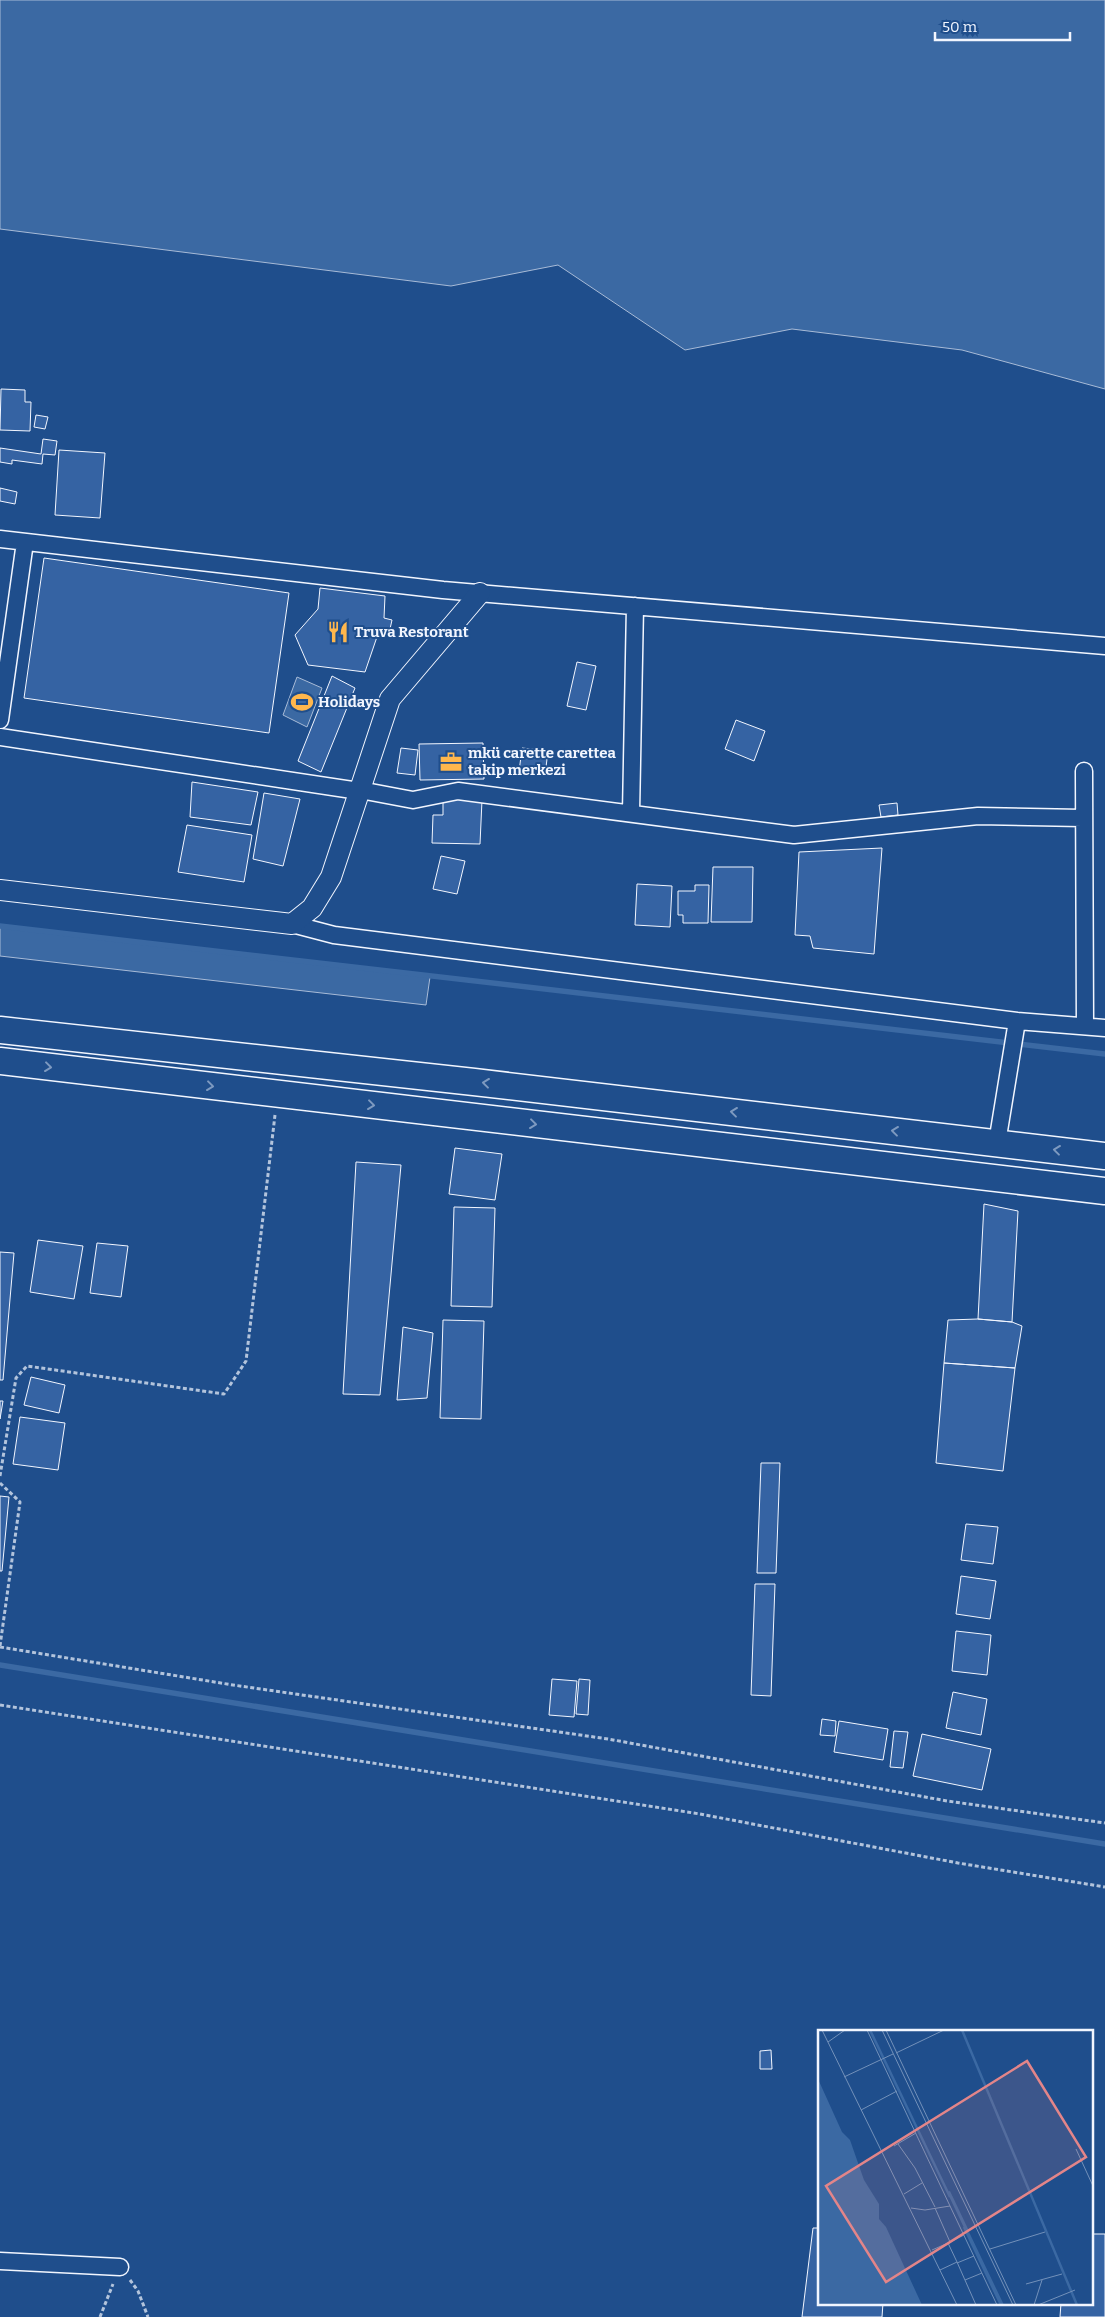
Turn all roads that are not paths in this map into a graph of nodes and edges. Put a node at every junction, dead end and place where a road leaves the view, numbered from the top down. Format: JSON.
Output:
{"nodes":[{"id":1,"x":0,"y":538,"type":"edge"},
{"id":2,"x":25,"y":542,"type":"junction"},
{"id":3,"x":480,"y":593,"type":"junction"},
{"id":4,"x":635,"y":606,"type":"junction"},
{"id":5,"x":1105,"y":646,"type":"edge"},
{"id":6,"x":0,"y":727,"type":"edge"},
{"id":7,"x":1084,"y":771,"type":"dead end"},
{"id":8,"x":360,"y":790,"type":"junction"},
{"id":9,"x":631,"y":813,"type":"junction"},
{"id":10,"x":1082,"y":818,"type":"junction"},
{"id":11,"x":0,"y":890,"type":"edge"},
{"id":12,"x":292,"y":924,"type":"junction"},
{"id":13,"x":1017,"y":1021,"type":"junction"},
{"id":14,"x":1084,"y":1026,"type":"junction"},
{"id":15,"x":1105,"y":1028,"type":"edge"},
{"id":16,"x":0,"y":1030,"type":"edge"},
{"id":17,"x":0,"y":1061,"type":"edge"},
{"id":18,"x":997,"y":1143,"type":"junction"},
{"id":19,"x":1105,"y":1156,"type":"edge"},
{"id":20,"x":1105,"y":1191,"type":"edge"},
{"id":21,"x":0,"y":2261,"type":"edge"},
{"id":22,"x":120,"y":2267,"type":"road end"}],
"edges":[{"from":1,"to":2,"type":"street"},
{"from":2,"to":3,"type":"street"},
{"from":2,"to":6,"type":"street"},
{"from":3,"to":4,"type":"street"},
{"from":3,"to":8,"type":"street"},
{"from":4,"to":5,"type":"street"},
{"from":4,"to":9,"type":"street"},
{"from":6,"to":8,"type":"street"},
{"from":7,"to":10,"type":"street"},
{"from":8,"to":9,"type":"street"},
{"from":8,"to":12,"type":"street"},
{"from":9,"to":10,"type":"street"},
{"from":10,"to":14,"type":"street"},
{"from":11,"to":12,"type":"street"},
{"from":12,"to":13,"type":"street"},
{"from":13,"to":14,"type":"street"},
{"from":13,"to":18,"type":"street"},
{"from":14,"to":15,"type":"street"},
{"from":18,"to":16,"type":"main road","one_way":true},
{"from":17,"to":20,"type":"main road","one_way":true},
{"from":19,"to":18,"type":"main road","one_way":true},
{"from":21,"to":22,"type":"street"}]}
